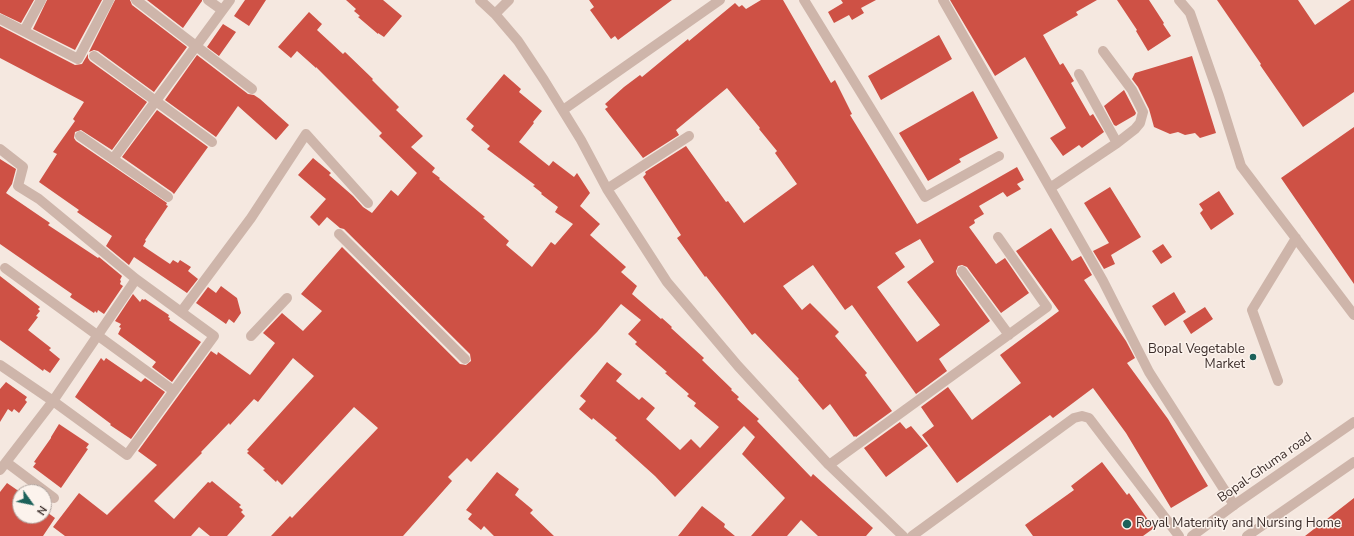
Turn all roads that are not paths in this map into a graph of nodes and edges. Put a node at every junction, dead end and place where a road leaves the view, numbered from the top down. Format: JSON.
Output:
{"nodes":[{"id":1,"x":41,"y":0,"type":"edge"},
{"id":2,"x":108,"y":0,"type":"edge"},
{"id":3,"x":136,"y":0,"type":"edge"},
{"id":4,"x":208,"y":0,"type":"edge"},
{"id":5,"x":230,"y":0,"type":"edge"},
{"id":6,"x":480,"y":0,"type":"edge"},
{"id":7,"x":509,"y":0,"type":"edge"},
{"id":8,"x":720,"y":0,"type":"edge"},
{"id":9,"x":804,"y":0,"type":"edge"},
{"id":10,"x":943,"y":0,"type":"edge"},
{"id":11,"x":1179,"y":0,"type":"edge"},
{"id":12,"x":222,"y":10,"type":"junction"},
{"id":13,"x":495,"y":14,"type":"junction"},
{"id":14,"x":0,"y":19,"type":"edge"},
{"id":15,"x":24,"y":31,"type":"junction"},
{"id":16,"x":196,"y":46,"type":"junction"},
{"id":17,"x":1102,"y":51,"type":"dead end"},
{"id":18,"x":94,"y":56,"type":"dead end"},
{"id":19,"x":1079,"y":74,"type":"dead end"},
{"id":20,"x":252,"y":89,"type":"dead end"},
{"id":21,"x":156,"y":101,"type":"junction"},
{"id":22,"x":563,"y":110,"type":"junction"},
{"id":23,"x":80,"y":136,"type":"dead end"},
{"id":24,"x":689,"y":136,"type":"dead end"},
{"id":25,"x":212,"y":142,"type":"dead end"},
{"id":26,"x":1117,"y":143,"type":"junction"},
{"id":27,"x":0,"y":149,"type":"edge"},
{"id":28,"x":999,"y":156,"type":"dead end"},
{"id":29,"x":113,"y":159,"type":"junction"},
{"id":30,"x":1050,"y":188,"type":"junction"},
{"id":31,"x":607,"y":189,"type":"junction"},
{"id":32,"x":168,"y":197,"type":"dead end"},
{"id":33,"x":368,"y":203,"type":"dead end"},
{"id":34,"x":339,"y":234,"type":"dead end"},
{"id":35,"x":998,"y":237,"type":"dead end"},
{"id":36,"x":1296,"y":238,"type":"junction"},
{"id":37,"x":5,"y":268,"type":"dead end"},
{"id":38,"x":962,"y":271,"type":"dead end"},
{"id":39,"x":136,"y":279,"type":"junction"},
{"id":40,"x":287,"y":298,"type":"dead end"},
{"id":41,"x":181,"y":312,"type":"junction"},
{"id":42,"x":1354,"y":315,"type":"edge"},
{"id":43,"x":98,"y":335,"type":"junction"},
{"id":44,"x":1009,"y":335,"type":"junction"},
{"id":45,"x":251,"y":336,"type":"dead end"},
{"id":46,"x":465,"y":359,"type":"dead end"},
{"id":47,"x":0,"y":365,"type":"edge"},
{"id":48,"x":1278,"y":381,"type":"dead end"},
{"id":49,"x":174,"y":391,"type":"junction"},
{"id":50,"x":53,"y":401,"type":"junction"},
{"id":51,"x":1354,"y":422,"type":"edge"},
{"id":52,"x":1354,"y":462,"type":"edge"},
{"id":53,"x":829,"y":465,"type":"junction"},
{"id":54,"x":3,"y":466,"type":"edge"},
{"id":55,"x":54,"y":498,"type":"dead end"},
{"id":56,"x":1234,"y":505,"type":"junction"},
{"id":57,"x":904,"y":536,"type":"edge"},
{"id":58,"x":912,"y":536,"type":"edge"},
{"id":59,"x":1179,"y":536,"type":"edge"},
{"id":60,"x":1192,"y":536,"type":"edge"},
{"id":61,"x":1247,"y":536,"type":"edge"}],
"edges":[{"from":1,"to":15,"type":"street"},
{"from":2,"to":15,"type":"street"},
{"from":3,"to":16,"type":"street"},
{"from":4,"to":12,"type":"street"},
{"from":5,"to":12,"type":"street"},
{"from":6,"to":13,"type":"street"},
{"from":7,"to":13,"type":"street"},
{"from":8,"to":22,"type":"street"},
{"from":9,"to":28,"type":"street"},
{"from":10,"to":30,"type":"street"},
{"from":11,"to":36,"type":"street"},
{"from":12,"to":16,"type":"street"},
{"from":13,"to":22,"type":"street"},
{"from":14,"to":15,"type":"street"},
{"from":16,"to":20,"type":"street"},
{"from":16,"to":21,"type":"street"},
{"from":17,"to":26,"type":"street"},
{"from":18,"to":21,"type":"street"},
{"from":19,"to":26,"type":"street"},
{"from":21,"to":25,"type":"street"},
{"from":21,"to":29,"type":"street"},
{"from":22,"to":31,"type":"street"},
{"from":23,"to":29,"type":"street"},
{"from":24,"to":31,"type":"street"},
{"from":26,"to":30,"type":"street"},
{"from":27,"to":39,"type":"street"},
{"from":29,"to":32,"type":"street"},
{"from":30,"to":56,"type":"street"},
{"from":31,"to":53,"type":"street"},
{"from":33,"to":41,"type":"street"},
{"from":34,"to":46,"type":"street"},
{"from":35,"to":44,"type":"street"},
{"from":36,"to":42,"type":"street"},
{"from":36,"to":48,"type":"street"},
{"from":37,"to":43,"type":"street"},
{"from":38,"to":44,"type":"street"},
{"from":39,"to":41,"type":"street"},
{"from":39,"to":43,"type":"street"},
{"from":40,"to":45,"type":"street"},
{"from":41,"to":49,"type":"street"},
{"from":43,"to":49,"type":"street"},
{"from":43,"to":50,"type":"street"},
{"from":44,"to":53,"type":"street"},
{"from":47,"to":50,"type":"street"},
{"from":49,"to":50,"type":"street"},
{"from":50,"to":54,"type":"street"},
{"from":51,"to":56,"type":"street","name":"Bopal-Ghuma road"},
{"from":52,"to":61,"type":"street"},
{"from":53,"to":57,"type":"street"},
{"from":54,"to":55,"type":"street"},
{"from":56,"to":60,"type":"street","name":"Bopal-Ghuma road"},
{"from":58,"to":59,"type":"street"}]}
